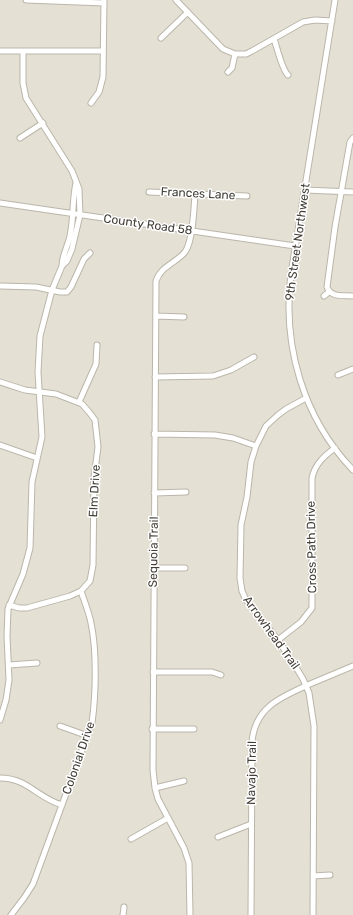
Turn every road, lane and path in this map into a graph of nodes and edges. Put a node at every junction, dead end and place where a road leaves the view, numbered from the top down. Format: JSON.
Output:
{"nodes":[{"id":1,"x":26,"y":0,"type":"edge"},
{"id":2,"x":176,"y":0,"type":"edge"},
{"id":3,"x":335,"y":0,"type":"edge"},
{"id":4,"x":55,"y":1,"type":"edge"},
{"id":5,"x":104,"y":1,"type":"edge"},
{"id":6,"x":188,"y":12,"type":"junction"},
{"id":7,"x":332,"y":21,"type":"junction"},
{"id":8,"x":161,"y":38,"type":"dead end"},
{"id":9,"x":274,"y":39,"type":"junction"},
{"id":10,"x":103,"y":50,"type":"junction"},
{"id":11,"x":0,"y":51,"type":"edge"},
{"id":12,"x":23,"y":52,"type":"junction"},
{"id":13,"x":235,"y":54,"type":"junction"},
{"id":14,"x":228,"y":72,"type":"dead end"},
{"id":15,"x":288,"y":75,"type":"dead end"},
{"id":16,"x":91,"y":103,"type":"dead end"},
{"id":17,"x":42,"y":123,"type":"junction"},
{"id":18,"x":20,"y":138,"type":"dead end"},
{"id":19,"x":353,"y":138,"type":"edge"},
{"id":20,"x":76,"y":183,"type":"junction"},
{"id":21,"x":305,"y":190,"type":"junction"},
{"id":22,"x":343,"y":191,"type":"junction"},
{"id":23,"x":149,"y":192,"type":"dead end"},
{"id":24,"x":353,"y":192,"type":"edge"},
{"id":25,"x":195,"y":194,"type":"junction"},
{"id":26,"x":247,"y":196,"type":"dead end"},
{"id":27,"x":0,"y":203,"type":"edge"},
{"id":28,"x":73,"y":214,"type":"junction"},
{"id":29,"x":80,"y":215,"type":"junction"},
{"id":30,"x":192,"y":231,"type":"junction"},
{"id":31,"x":295,"y":246,"type":"junction"},
{"id":32,"x":90,"y":254,"type":"dead end"},
{"id":33,"x":62,"y":266,"type":"junction"},
{"id":34,"x":0,"y":286,"type":"edge"},
{"id":35,"x":52,"y":290,"type":"junction"},
{"id":36,"x":329,"y":292,"type":"junction"},
{"id":37,"x":324,"y":296,"type":"dead end"},
{"id":38,"x":353,"y":296,"type":"edge"},
{"id":39,"x":156,"y":316,"type":"junction"},
{"id":40,"x":184,"y":317,"type":"dead end"},
{"id":41,"x":97,"y":345,"type":"dead end"},
{"id":42,"x":254,"y":357,"type":"dead end"},
{"id":43,"x":353,"y":369,"type":"edge"},
{"id":44,"x":338,"y":374,"type":"dead end"},
{"id":45,"x":155,"y":377,"type":"junction"},
{"id":46,"x":0,"y":382,"type":"edge"},
{"id":47,"x":38,"y":391,"type":"junction"},
{"id":48,"x":306,"y":398,"type":"junction"},
{"id":49,"x":79,"y":402,"type":"junction"},
{"id":50,"x":154,"y":434,"type":"junction"},
{"id":51,"x":0,"y":445,"type":"edge"},
{"id":52,"x":256,"y":446,"type":"junction"},
{"id":53,"x":335,"y":448,"type":"junction"},
{"id":54,"x":37,"y":458,"type":"junction"},
{"id":55,"x":353,"y":470,"type":"edge"},
{"id":56,"x":154,"y":492,"type":"junction"},
{"id":57,"x":186,"y":492,"type":"dead end"},
{"id":58,"x":154,"y":568,"type":"junction"},
{"id":59,"x":185,"y":568,"type":"dead end"},
{"id":60,"x":81,"y":591,"type":"junction"},
{"id":61,"x":9,"y":605,"type":"junction"},
{"id":62,"x":278,"y":640,"type":"junction"},
{"id":63,"x":37,"y":663,"type":"dead end"},
{"id":64,"x":9,"y":665,"type":"junction"},
{"id":65,"x":353,"y":666,"type":"edge"},
{"id":66,"x":153,"y":672,"type":"junction"},
{"id":67,"x":221,"y":676,"type":"dead end"},
{"id":68,"x":306,"y":686,"type":"junction"},
{"id":69,"x":0,"y":720,"type":"edge"},
{"id":70,"x":60,"y":726,"type":"dead end"},
{"id":71,"x":152,"y":729,"type":"junction"},
{"id":72,"x":194,"y":729,"type":"dead end"},
{"id":73,"x":88,"y":736,"type":"junction"},
{"id":74,"x":0,"y":778,"type":"edge"},
{"id":75,"x":184,"y":781,"type":"dead end"},
{"id":76,"x":154,"y":788,"type":"junction"},
{"id":77,"x":62,"y":805,"type":"junction"},
{"id":78,"x":168,"y":818,"type":"junction"},
{"id":79,"x":251,"y":824,"type":"junction"},
{"id":80,"x":218,"y":837,"type":"dead end"},
{"id":81,"x":131,"y":839,"type":"dead end"},
{"id":82,"x":330,"y":875,"type":"dead end"},
{"id":83,"x":312,"y":876,"type":"junction"},
{"id":84,"x":124,"y":907,"type":"dead end"},
{"id":85,"x":11,"y":915,"type":"edge"},
{"id":86,"x":123,"y":915,"type":"edge"},
{"id":87,"x":190,"y":915,"type":"edge"},
{"id":88,"x":251,"y":915,"type":"edge"},
{"id":89,"x":313,"y":915,"type":"edge"}],
"edges":[{"from":1,"to":4,"type":"street"},
{"from":2,"to":6,"type":"street"},
{"from":3,"to":7,"type":"street","name":"9th Street Northwest"},
{"from":4,"to":5,"type":"street"},
{"from":5,"to":10,"type":"street"},
{"from":6,"to":8,"type":"street"},
{"from":6,"to":13,"type":"street"},
{"from":7,"to":9,"type":"street"},
{"from":7,"to":21,"type":"street","name":"9th Street Northwest"},
{"from":9,"to":13,"type":"street"},
{"from":9,"to":15,"type":"street"},
{"from":10,"to":12,"type":"street"},
{"from":10,"to":16,"type":"street"},
{"from":11,"to":12,"type":"street"},
{"from":12,"to":17,"type":"street"},
{"from":13,"to":14,"type":"street"},
{"from":17,"to":18,"type":"street"},
{"from":17,"to":20,"type":"street"},
{"from":19,"to":22,"type":"street"},
{"from":20,"to":28,"type":"street"},
{"from":20,"to":29,"type":"street"},
{"from":21,"to":22,"type":"street"},
{"from":21,"to":31,"type":"street","name":"9th Street Northwest"},
{"from":22,"to":24,"type":"street"},
{"from":22,"to":36,"type":"street"},
{"from":23,"to":25,"type":"street","name":"Frances Lane"},
{"from":25,"to":26,"type":"street","name":"Frances Lane"},
{"from":25,"to":30,"type":"street","name":"Sequoia Trail"},
{"from":27,"to":28,"type":"street","name":"County Road 58"},
{"from":28,"to":29,"type":"street","name":"County Road 58"},
{"from":28,"to":33,"type":"street"},
{"from":29,"to":30,"type":"street","name":"County Road 58"},
{"from":29,"to":33,"type":"street"},
{"from":30,"to":31,"type":"street","name":"County Road 58"},
{"from":30,"to":39,"type":"street","name":"Sequoia Trail"},
{"from":31,"to":48,"type":"street","name":"9th Street Northwest"},
{"from":32,"to":35,"type":"street"},
{"from":33,"to":35,"type":"street"},
{"from":34,"to":35,"type":"street"},
{"from":35,"to":47,"type":"street"},
{"from":36,"to":37,"type":"street"},
{"from":36,"to":38,"type":"street"},
{"from":39,"to":40,"type":"street"},
{"from":39,"to":45,"type":"street","name":"Sequoia Trail"},
{"from":41,"to":49,"type":"street"},
{"from":42,"to":45,"type":"street"},
{"from":43,"to":44,"type":"street"},
{"from":45,"to":50,"type":"street","name":"Sequoia Trail"},
{"from":46,"to":47,"type":"street","name":"Elm Drive"},
{"from":47,"to":49,"type":"street","name":"Elm Drive"},
{"from":47,"to":54,"type":"street"},
{"from":48,"to":52,"type":"street","name":"Arrowhead Trail"},
{"from":48,"to":53,"type":"street","name":"9th Street Northwest"},
{"from":49,"to":60,"type":"street","name":"Elm Drive"},
{"from":50,"to":52,"type":"street"},
{"from":50,"to":56,"type":"street","name":"Sequoia Trail"},
{"from":51,"to":54,"type":"street"},
{"from":52,"to":62,"type":"street","name":"Arrowhead Trail"},
{"from":53,"to":55,"type":"street","name":"9th Street Northwest"},
{"from":53,"to":62,"type":"street","name":"Cross Path Drive"},
{"from":54,"to":61,"type":"street"},
{"from":56,"to":57,"type":"street"},
{"from":56,"to":58,"type":"street","name":"Sequoia Trail"},
{"from":58,"to":59,"type":"street"},
{"from":58,"to":66,"type":"street","name":"Sequoia Trail"},
{"from":60,"to":61,"type":"street"},
{"from":60,"to":73,"type":"street","name":"Colonial Drive"},
{"from":61,"to":64,"type":"street"},
{"from":62,"to":68,"type":"street","name":"Arrowhead Trail"},
{"from":63,"to":64,"type":"street"},
{"from":64,"to":69,"type":"street"},
{"from":65,"to":68,"type":"street","name":"Navajo Trail"},
{"from":66,"to":67,"type":"street"},
{"from":66,"to":71,"type":"street","name":"Sequoia Trail"},
{"from":68,"to":79,"type":"street","name":"Navajo Trail"},
{"from":68,"to":83,"type":"street","name":"Arrowhead Trail"},
{"from":70,"to":73,"type":"street"},
{"from":71,"to":72,"type":"street"},
{"from":71,"to":76,"type":"street","name":"Sequoia Trail"},
{"from":73,"to":77,"type":"street","name":"Colonial Drive"},
{"from":74,"to":77,"type":"street"},
{"from":75,"to":76,"type":"street"},
{"from":76,"to":78,"type":"street","name":"Sequoia Trail"},
{"from":77,"to":85,"type":"street","name":"Colonial Drive"},
{"from":78,"to":81,"type":"street"},
{"from":78,"to":87,"type":"street","name":"Sequoia Trail"},
{"from":79,"to":80,"type":"street"},
{"from":79,"to":88,"type":"street","name":"Navajo Trail"},
{"from":82,"to":83,"type":"street"},
{"from":83,"to":89,"type":"street","name":"Arrowhead Trail"},
{"from":84,"to":86,"type":"street"}]}
